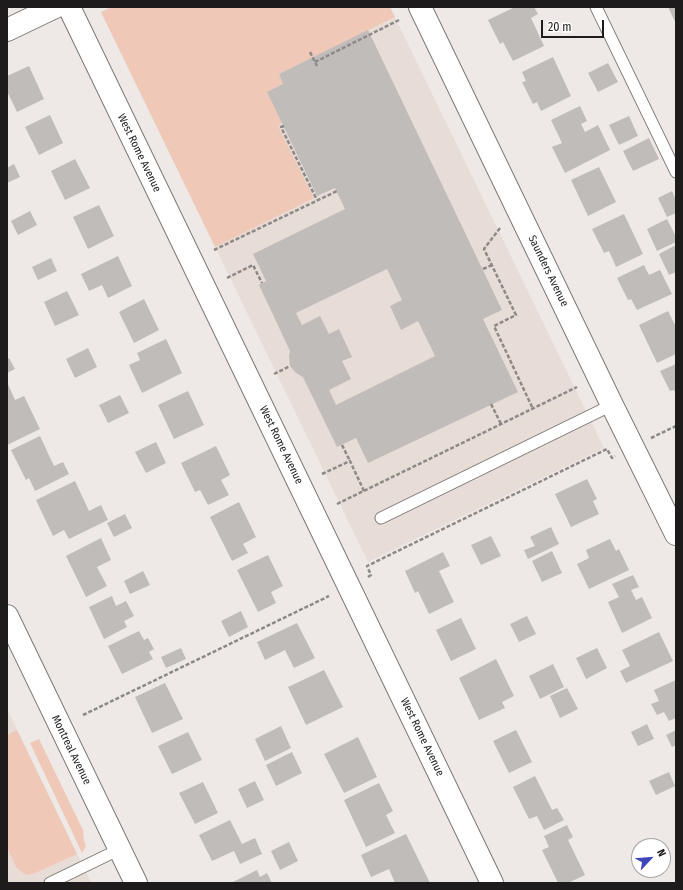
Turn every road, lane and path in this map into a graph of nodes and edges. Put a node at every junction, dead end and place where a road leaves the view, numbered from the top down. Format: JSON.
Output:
{"nodes":[{"id":1,"x":55,"y":7,"type":"edge"},
{"id":2,"x":68,"y":7,"type":"edge"},
{"id":3,"x":420,"y":7,"type":"edge"},
{"id":4,"x":596,"y":7,"type":"edge"},
{"id":5,"x":399,"y":20,"type":"dead end"},
{"id":6,"x":7,"y":30,"type":"edge"},
{"id":7,"x":310,"y":52,"type":"dead end"},
{"id":8,"x":315,"y":62,"type":"junction"},
{"id":9,"x":317,"y":66,"type":"dead end"},
{"id":10,"x":284,"y":126,"type":"dead end"},
{"id":11,"x":676,"y":172,"type":"edge"},
{"id":12,"x":337,"y":190,"type":"dead end"},
{"id":13,"x":317,"y":200,"type":"junction"},
{"id":14,"x":500,"y":228,"type":"dead end"},
{"id":15,"x":214,"y":250,"type":"dead end"},
{"id":16,"x":492,"y":264,"type":"junction"},
{"id":17,"x":483,"y":269,"type":"dead end"},
{"id":18,"x":227,"y":278,"type":"dead end"},
{"id":19,"x":262,"y":283,"type":"dead end"},
{"id":20,"x":290,"y":366,"type":"dead end"},
{"id":21,"x":274,"y":374,"type":"dead end"},
{"id":22,"x":577,"y":387,"type":"dead end"},
{"id":23,"x":491,"y":404,"type":"dead end"},
{"id":24,"x":612,"y":405,"type":"junction"},
{"id":25,"x":533,"y":409,"type":"junction"},
{"id":26,"x":501,"y":424,"type":"junction"},
{"id":27,"x":676,"y":426,"type":"edge"},
{"id":28,"x":342,"y":445,"type":"dead end"},
{"id":29,"x":633,"y":447,"type":"junction"},
{"id":30,"x":350,"y":461,"type":"junction"},
{"id":31,"x":322,"y":474,"type":"dead end"},
{"id":32,"x":364,"y":491,"type":"junction"},
{"id":33,"x":337,"y":504,"type":"dead end"},
{"id":34,"x":381,"y":518,"type":"dead end"},
{"id":35,"x":676,"y":534,"type":"edge"},
{"id":36,"x":7,"y":616,"type":"edge"},
{"id":37,"x":120,"y":849,"type":"junction"},
{"id":38,"x":50,"y":883,"type":"edge"},
{"id":39,"x":136,"y":883,"type":"edge"},
{"id":40,"x":492,"y":883,"type":"edge"}],
"edges":[{"from":1,"to":6,"type":"street"},
{"from":2,"to":40,"type":"street","name":"West Rome Avenue"},
{"from":3,"to":24,"type":"street","name":"Saunders Avenue"},
{"from":4,"to":11,"type":"lane"},
{"from":5,"to":8,"type":"path"},
{"from":7,"to":8,"type":"path"},
{"from":8,"to":9,"type":"path"},
{"from":10,"to":13,"type":"path"},
{"from":12,"to":13,"type":"path"},
{"from":13,"to":15,"type":"path"},
{"from":14,"to":16,"type":"path"},
{"from":16,"to":17,"type":"path"},
{"from":16,"to":25,"type":"path"},
{"from":18,"to":19,"type":"path"},
{"from":20,"to":21,"type":"path"},
{"from":22,"to":25,"type":"path"},
{"from":23,"to":26,"type":"path"},
{"from":24,"to":29,"type":"street","name":"Saunders Avenue"},
{"from":24,"to":34,"type":"lane"},
{"from":25,"to":26,"type":"path"},
{"from":26,"to":32,"type":"path"},
{"from":27,"to":29,"type":"path"},
{"from":28,"to":30,"type":"path"},
{"from":29,"to":35,"type":"street","name":"Saunders Avenue"},
{"from":30,"to":31,"type":"path"},
{"from":30,"to":32,"type":"path"},
{"from":32,"to":33,"type":"path"},
{"from":36,"to":37,"type":"street","name":"Montreal Avenue"},
{"from":37,"to":38,"type":"lane"},
{"from":37,"to":39,"type":"street","name":"Montreal Avenue"}]}
